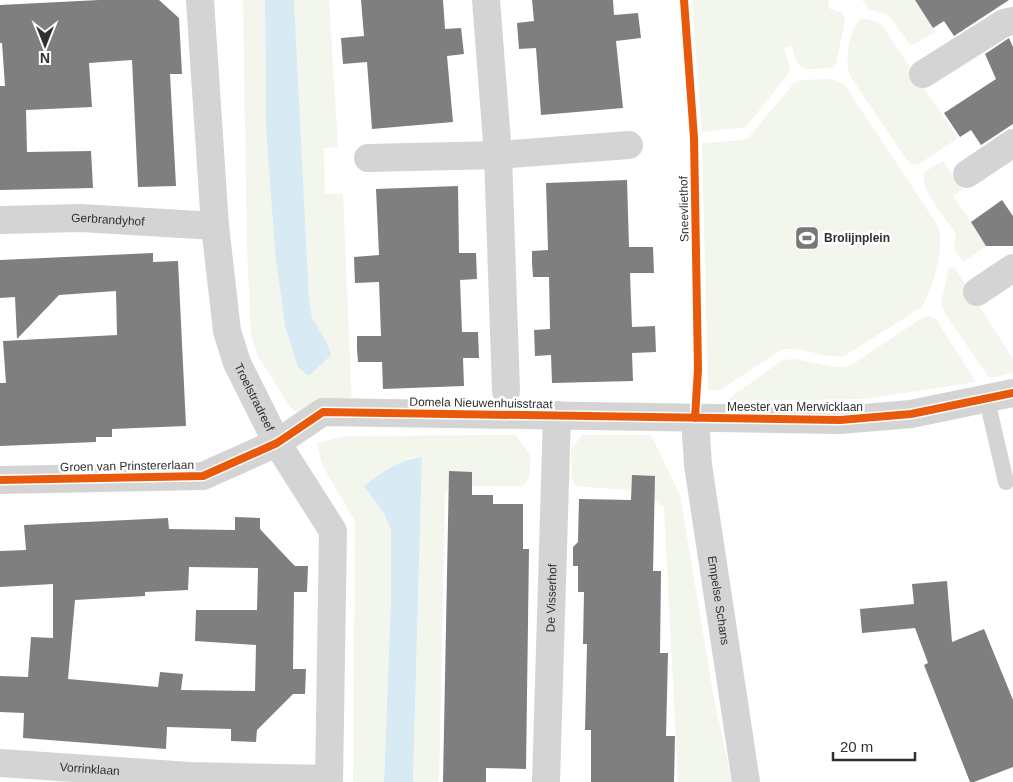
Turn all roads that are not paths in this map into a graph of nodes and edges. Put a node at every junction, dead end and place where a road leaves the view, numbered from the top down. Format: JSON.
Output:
{"nodes":[{"id":1,"x":200,"y":0,"type":"edge"},
{"id":2,"x":486,"y":0,"type":"edge"},
{"id":3,"x":1013,"y":20,"type":"edge"},
{"id":4,"x":923,"y":74,"type":"dead end"},
{"id":5,"x":1013,"y":143,"type":"edge"},
{"id":6,"x":630,"y":145,"type":"dead end"},
{"id":7,"x":498,"y":155,"type":"junction"},
{"id":8,"x":368,"y":158,"type":"dead end"},
{"id":9,"x":967,"y":174,"type":"dead end"},
{"id":10,"x":0,"y":220,"type":"edge"},
{"id":11,"x":215,"y":226,"type":"junction"},
{"id":12,"x":1013,"y":268,"type":"edge"},
{"id":13,"x":976,"y":292,"type":"dead end"},
{"id":14,"x":506,"y":391,"type":"dead end"},
{"id":15,"x":1000,"y":397,"type":"edge"},
{"id":16,"x":557,"y":416,"type":"junction"},
{"id":17,"x":695,"y":418,"type":"junction"},
{"id":18,"x":277,"y":442,"type":"junction"},
{"id":19,"x":0,"y":480,"type":"edge"},
{"id":20,"x":1006,"y":482,"type":"dead end"},
{"id":21,"x":0,"y":763,"type":"edge"},
{"id":22,"x":329,"y":780,"type":"edge"},
{"id":23,"x":546,"y":782,"type":"edge"},
{"id":24,"x":746,"y":782,"type":"edge"}],
"edges":[{"from":1,"to":11,"type":"street","name":"Troelstradreef"},
{"from":2,"to":7,"type":"street"},
{"from":3,"to":4,"type":"street"},
{"from":5,"to":9,"type":"street"},
{"from":6,"to":7,"type":"street"},
{"from":7,"to":8,"type":"street"},
{"from":7,"to":14,"type":"street"},
{"from":10,"to":11,"type":"street","name":"Gerbrandyhof"},
{"from":11,"to":18,"type":"street","name":"Troelstradreef"},
{"from":12,"to":13,"type":"street"},
{"from":15,"to":17,"type":"street","name":"Meester van Merwicklaan"},
{"from":15,"to":20,"type":"lane"},
{"from":16,"to":17,"type":"street","name":"Domela Nieuwenhuisstraat"},
{"from":16,"to":18,"type":"street","name":"Domela Nieuwenhuisstraat"},
{"from":16,"to":23,"type":"street","name":"De Visserhof"},
{"from":17,"to":24,"type":"street","name":"Empelse Schans"},
{"from":18,"to":19,"type":"street","name":"Groen van Prinstererlaan"},
{"from":18,"to":22,"type":"street","name":"Troelstradreef"},
{"from":21,"to":22,"type":"street","name":"Vorrinklaan"}]}
